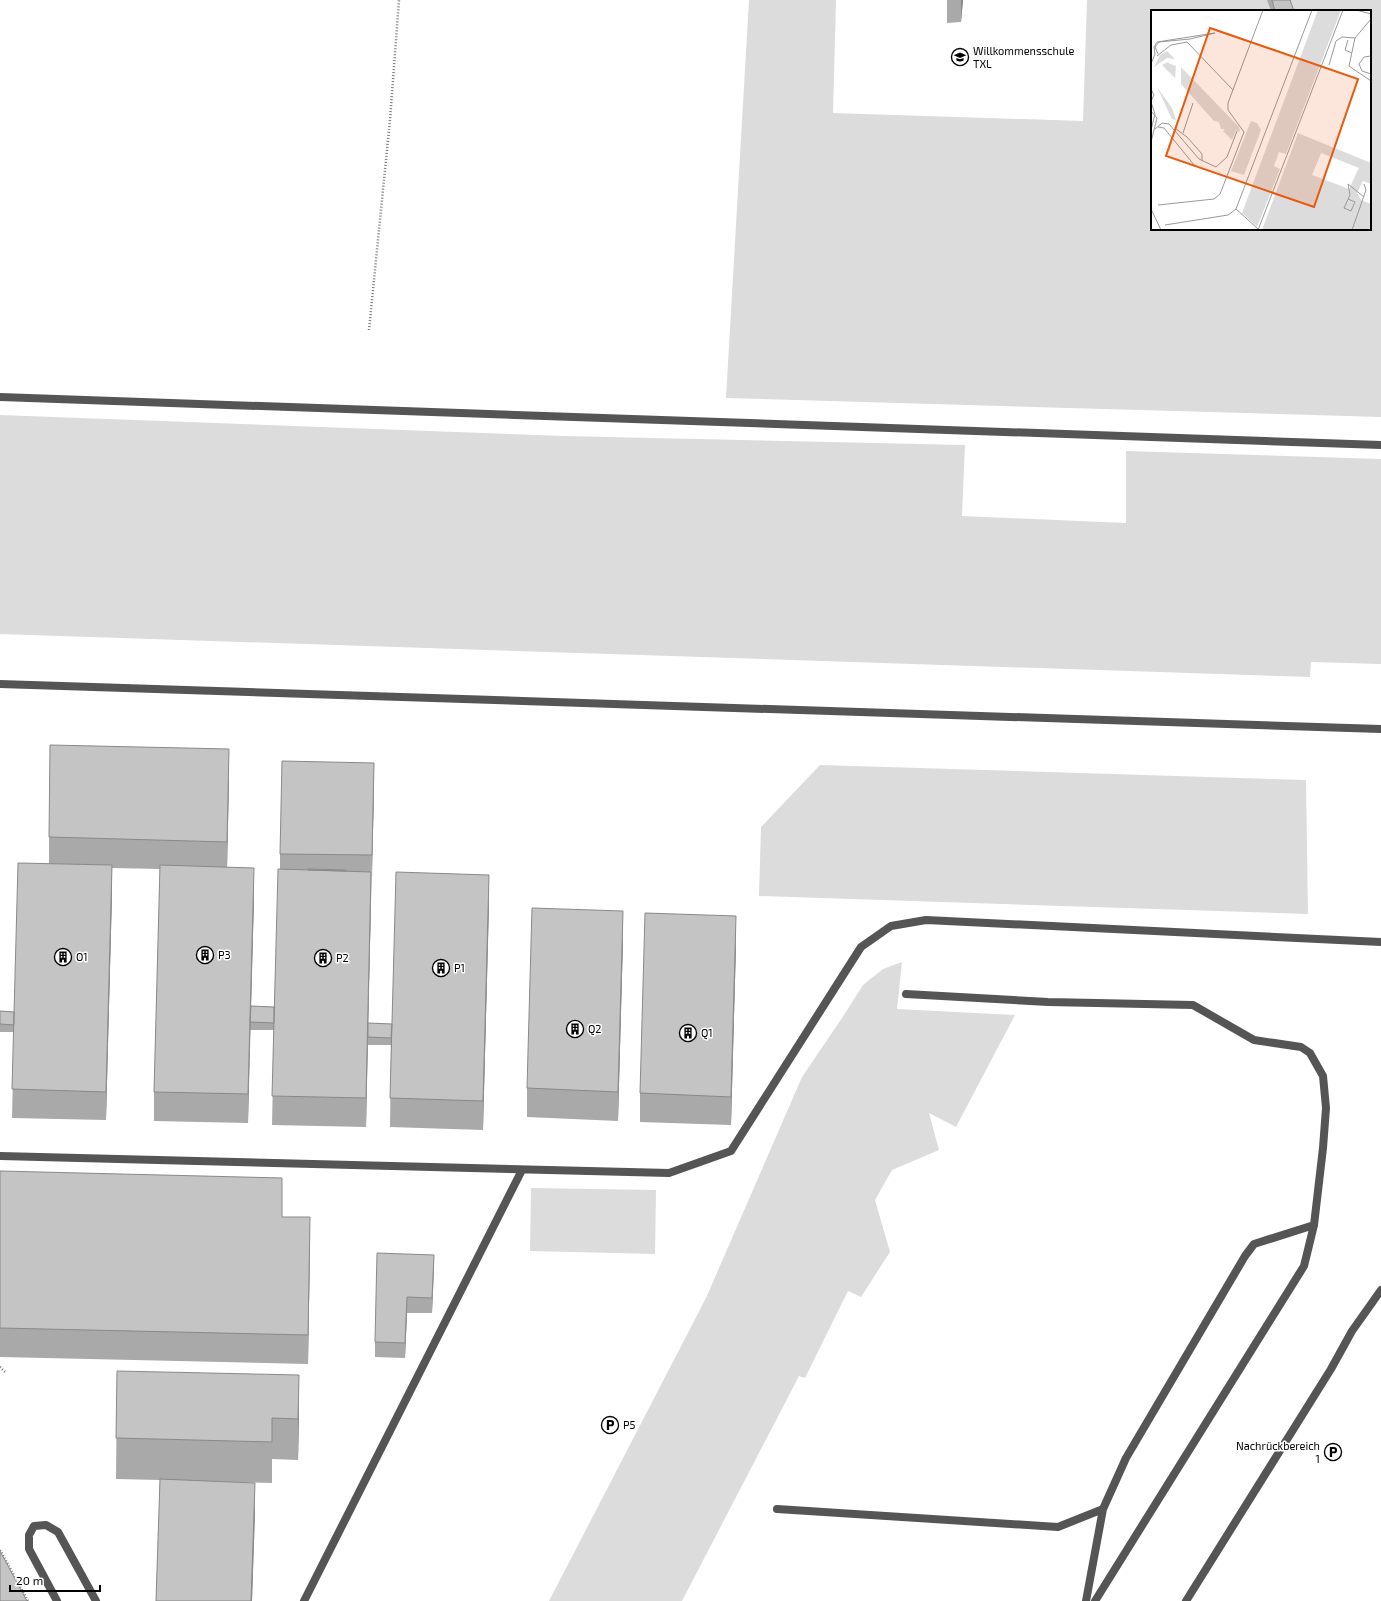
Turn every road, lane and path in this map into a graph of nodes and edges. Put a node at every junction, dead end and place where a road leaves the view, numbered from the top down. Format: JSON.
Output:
{"nodes":[{"id":1,"x":399,"y":0,"type":"edge"},
{"id":2,"x":370,"y":330,"type":"dead end"},
{"id":3,"x":0,"y":397,"type":"edge"},
{"id":4,"x":1381,"y":445,"type":"edge"},
{"id":5,"x":0,"y":684,"type":"edge"},
{"id":6,"x":1381,"y":729,"type":"edge"},
{"id":7,"x":1381,"y":942,"type":"edge"},
{"id":8,"x":906,"y":994,"type":"dead end"},
{"id":9,"x":0,"y":1156,"type":"edge"},
{"id":10,"x":522,"y":1170,"type":"junction"},
{"id":11,"x":1314,"y":1225,"type":"junction"},
{"id":12,"x":1381,"y":1290,"type":"edge"},
{"id":13,"x":0,"y":1367,"type":"edge"},
{"id":14,"x":6,"y":1373,"type":"dead end"},
{"id":15,"x":777,"y":1509,"type":"dead end"},
{"id":16,"x":1103,"y":1509,"type":"junction"},
{"id":17,"x":0,"y":1550,"type":"edge"},
{"id":18,"x":28,"y":1601,"type":"edge"},
{"id":19,"x":57,"y":1601,"type":"edge"},
{"id":20,"x":96,"y":1601,"type":"edge"},
{"id":21,"x":304,"y":1601,"type":"edge"},
{"id":22,"x":1086,"y":1601,"type":"edge"},
{"id":23,"x":1095,"y":1601,"type":"edge"},
{"id":24,"x":1186,"y":1601,"type":"edge"}],
"edges":[{"from":1,"to":2,"type":"path"},
{"from":3,"to":4,"type":"lane"},
{"from":5,"to":6,"type":"lane"},
{"from":7,"to":10,"type":"lane"},
{"from":8,"to":11,"type":"lane"},
{"from":9,"to":10,"type":"lane"},
{"from":10,"to":21,"type":"lane"},
{"from":11,"to":16,"type":"lane"},
{"from":11,"to":23,"type":"lane"},
{"from":12,"to":24,"type":"lane"},
{"from":13,"to":14,"type":"path"},
{"from":15,"to":16,"type":"lane"},
{"from":16,"to":22,"type":"lane"},
{"from":17,"to":18,"type":"path"},
{"from":19,"to":20,"type":"lane"}]}
